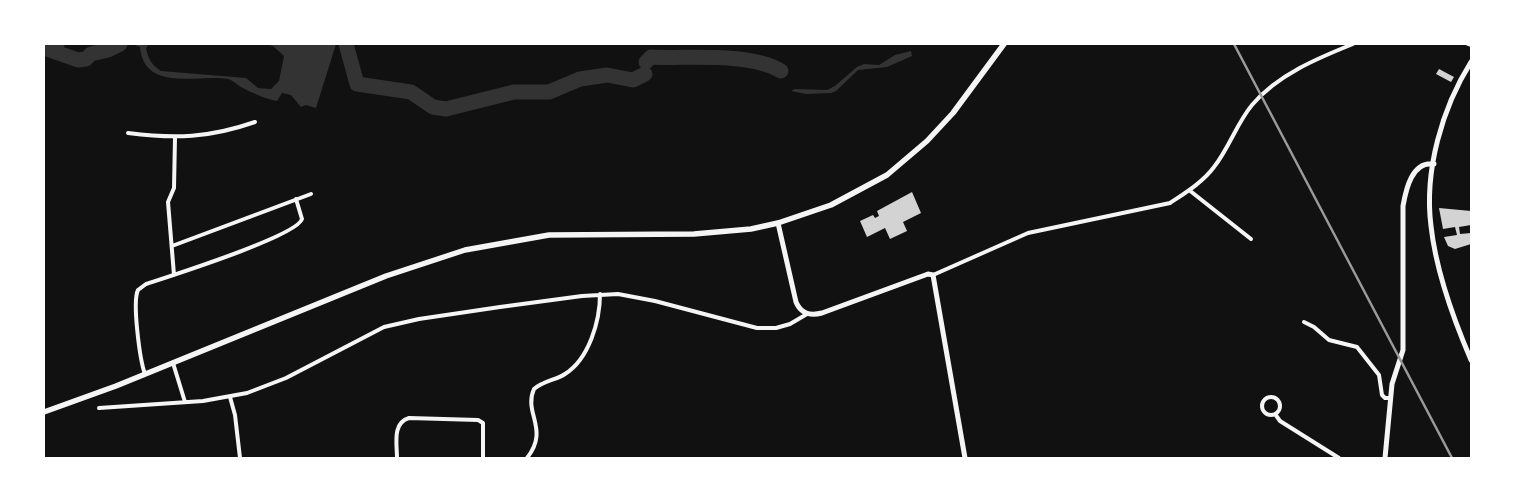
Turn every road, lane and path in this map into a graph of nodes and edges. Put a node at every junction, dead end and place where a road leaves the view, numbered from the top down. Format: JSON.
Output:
{"nodes":[{"id":1,"x":1004,"y":44,"type":"edge"},
{"id":2,"x":1353,"y":44,"type":"edge"},
{"id":3,"x":1466,"y":44,"type":"edge"},
{"id":4,"x":1471,"y":46,"type":"edge"},
{"id":5,"x":1471,"y":62,"type":"edge"},
{"id":6,"x":255,"y":122,"type":"dead end"},
{"id":7,"x":128,"y":133,"type":"dead end"},
{"id":8,"x":175,"y":138,"type":"junction"},
{"id":9,"x":1434,"y":164,"type":"junction"},
{"id":10,"x":1189,"y":190,"type":"junction"},
{"id":11,"x":311,"y":194,"type":"dead end"},
{"id":12,"x":296,"y":199,"type":"junction"},
{"id":13,"x":778,"y":223,"type":"junction"},
{"id":14,"x":1250,"y":238,"type":"dead end"},
{"id":15,"x":172,"y":246,"type":"junction"},
{"id":16,"x":174,"y":274,"type":"junction"},
{"id":17,"x":934,"y":275,"type":"junction"},
{"id":18,"x":600,"y":294,"type":"junction"},
{"id":19,"x":807,"y":314,"type":"junction"},
{"id":20,"x":1304,"y":322,"type":"dead end"},
{"id":21,"x":1471,"y":360,"type":"edge"},
{"id":22,"x":172,"y":363,"type":"junction"},
{"id":23,"x":145,"y":374,"type":"junction"},
{"id":24,"x":230,"y":397,"type":"junction"},
{"id":25,"x":1390,"y":398,"type":"junction"},
{"id":26,"x":185,"y":402,"type":"junction"},
{"id":27,"x":100,"y":408,"type":"dead end"},
{"id":28,"x":44,"y":412,"type":"edge"},
{"id":29,"x":1275,"y":414,"type":"junction"},
{"id":30,"x":240,"y":458,"type":"edge"},
{"id":31,"x":397,"y":458,"type":"edge"},
{"id":32,"x":483,"y":458,"type":"edge"},
{"id":33,"x":527,"y":458,"type":"edge"},
{"id":34,"x":965,"y":458,"type":"edge"},
{"id":35,"x":1339,"y":458,"type":"edge"},
{"id":36,"x":1385,"y":458,"type":"edge"}],
"edges":[{"from":1,"to":13,"type":"main road"},
{"from":2,"to":10,"type":"street"},
{"from":3,"to":4,"type":"lane"},
{"from":5,"to":9,"type":"street"},
{"from":6,"to":8,"type":"street"},
{"from":7,"to":8,"type":"street"},
{"from":8,"to":15,"type":"street"},
{"from":9,"to":21,"type":"street"},
{"from":9,"to":25,"type":"street"},
{"from":10,"to":14,"type":"street"},
{"from":10,"to":17,"type":"street"},
{"from":11,"to":12,"type":"street"},
{"from":12,"to":15,"type":"street"},
{"from":12,"to":16,"type":"street"},
{"from":13,"to":19,"type":"street"},
{"from":13,"to":22,"type":"main road"},
{"from":15,"to":16,"type":"street"},
{"from":16,"to":23,"type":"street"},
{"from":17,"to":19,"type":"street"},
{"from":17,"to":34,"type":"street"},
{"from":18,"to":19,"type":"street"},
{"from":18,"to":24,"type":"street"},
{"from":18,"to":33,"type":"street"},
{"from":20,"to":25,"type":"street"},
{"from":22,"to":23,"type":"main road"},
{"from":22,"to":26,"type":"street"},
{"from":23,"to":28,"type":"main road"},
{"from":24,"to":26,"type":"street"},
{"from":24,"to":30,"type":"street"},
{"from":25,"to":36,"type":"street"},
{"from":26,"to":27,"type":"street"},
{"from":29,"to":29,"type":"street"},
{"from":29,"to":35,"type":"street"},
{"from":31,"to":32,"type":"street"}]}
